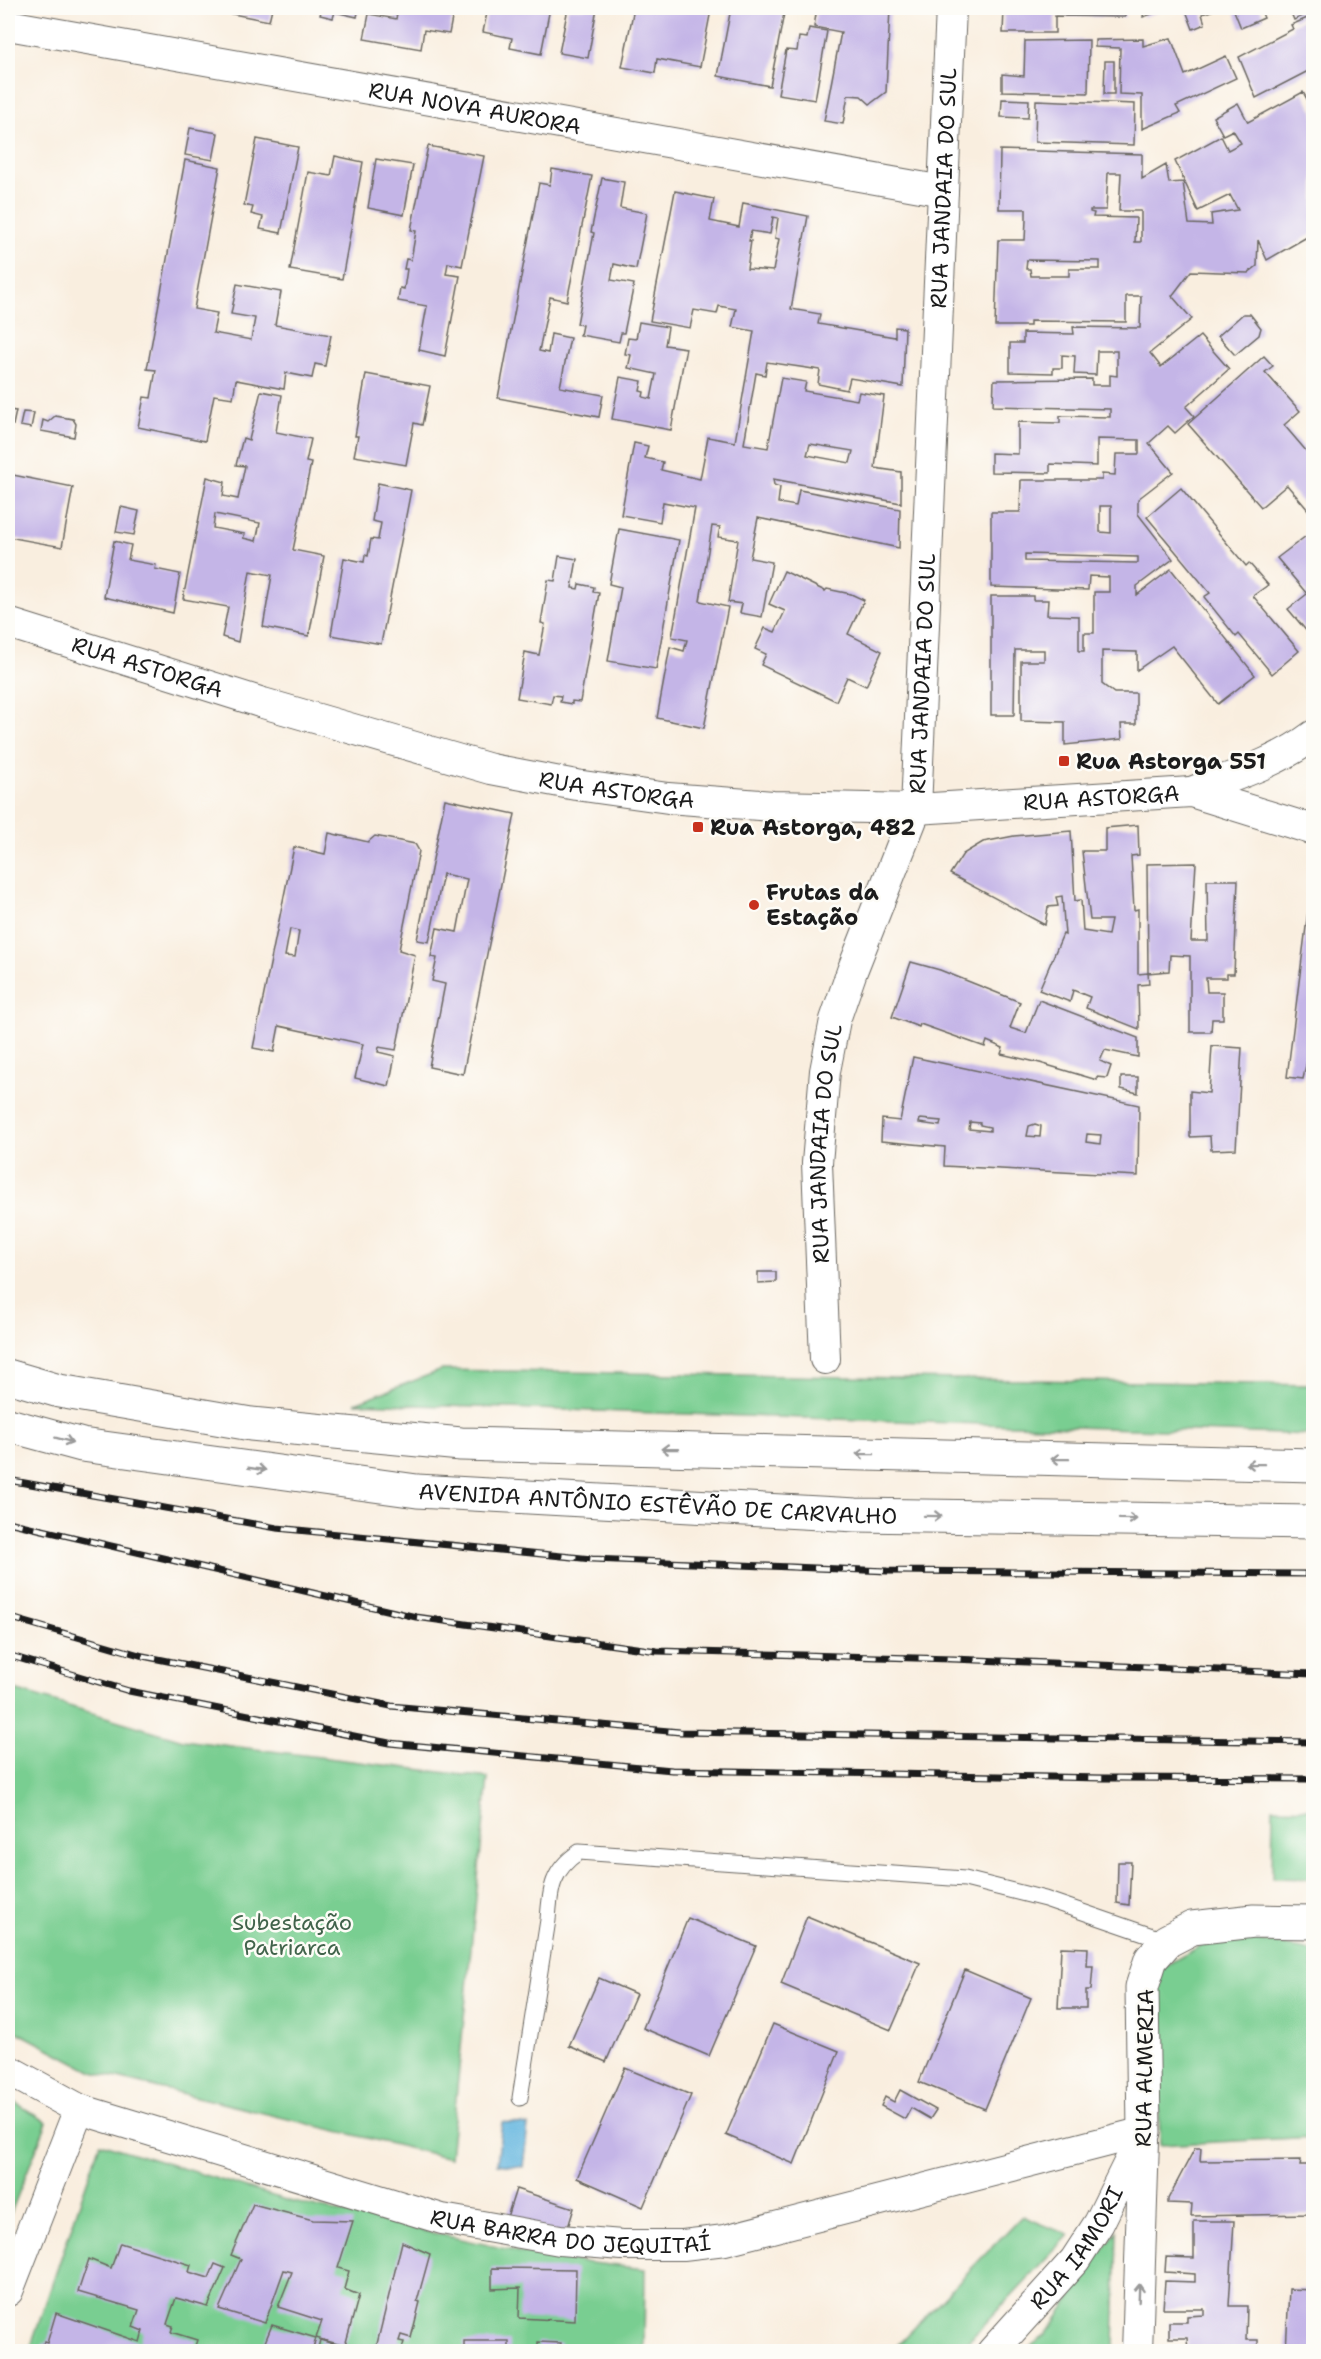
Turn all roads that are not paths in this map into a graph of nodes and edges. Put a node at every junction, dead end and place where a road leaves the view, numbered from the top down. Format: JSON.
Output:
{"nodes":[{"id":1,"x":951,"y":8,"type":"edge"},
{"id":2,"x":8,"y":25,"type":"edge"},
{"id":3,"x":943,"y":191,"type":"junction"},
{"id":4,"x":8,"y":623,"type":"edge"},
{"id":5,"x":1314,"y":735,"type":"edge"},
{"id":6,"x":1191,"y":792,"type":"junction"},
{"id":7,"x":916,"y":809,"type":"junction"},
{"id":8,"x":1314,"y":830,"type":"edge"},
{"id":9,"x":825,"y":1359,"type":"dead end"},
{"id":10,"x":8,"y":1376,"type":"edge"},
{"id":11,"x":8,"y":1425,"type":"edge"},
{"id":12,"x":1314,"y":1465,"type":"edge"},
{"id":13,"x":1314,"y":1522,"type":"edge"},
{"id":14,"x":1314,"y":1922,"type":"edge"},
{"id":15,"x":1167,"y":1941,"type":"junction"},
{"id":16,"x":8,"y":2070,"type":"edge"},
{"id":17,"x":520,"y":2098,"type":"dead end"},
{"id":18,"x":79,"y":2109,"type":"junction"},
{"id":19,"x":1144,"y":2132,"type":"junction"},
{"id":20,"x":8,"y":2291,"type":"edge"},
{"id":21,"x":992,"y":2352,"type":"edge"},
{"id":22,"x":1137,"y":2352,"type":"edge"}],
"edges":[{"from":1,"to":3,"type":"street","name":"RUA JANDAIA DO SUL"},
{"from":2,"to":3,"type":"street","name":"RUA NOVA AURORA"},
{"from":3,"to":7,"type":"street","name":"RUA JANDAIA DO SUL"},
{"from":4,"to":7,"type":"street","name":"RUA ASTORGA"},
{"from":5,"to":6,"type":"street"},
{"from":6,"to":7,"type":"street","name":"RUA ASTORGA"},
{"from":6,"to":8,"type":"street","name":"RUA ASTORGA"},
{"from":7,"to":9,"type":"street","name":"RUA JANDAIA DO SUL"},
{"from":12,"to":10,"type":"main road","one_way":true},
{"from":11,"to":13,"type":"main road","name":"AVENIDA ANTÔNIO ESTÊVÃO DE CARVALHO","one_way":true},
{"from":14,"to":15,"type":"main road","name":"RUA ALMERIA"},
{"from":15,"to":17,"type":"lane"},
{"from":15,"to":19,"type":"main road","name":"RUA ALMERIA"},
{"from":16,"to":18,"type":"street","name":"RUA BARRA DO JEQUITAÍ"},
{"from":18,"to":19,"type":"street","name":"RUA BARRA DO JEQUITAÍ"},
{"from":18,"to":20,"type":"street"},
{"from":19,"to":21,"type":"street","name":"RUA IAMORI"},
{"from":22,"to":19,"type":"street","name":"RUA ALMERIA","one_way":true}]}
